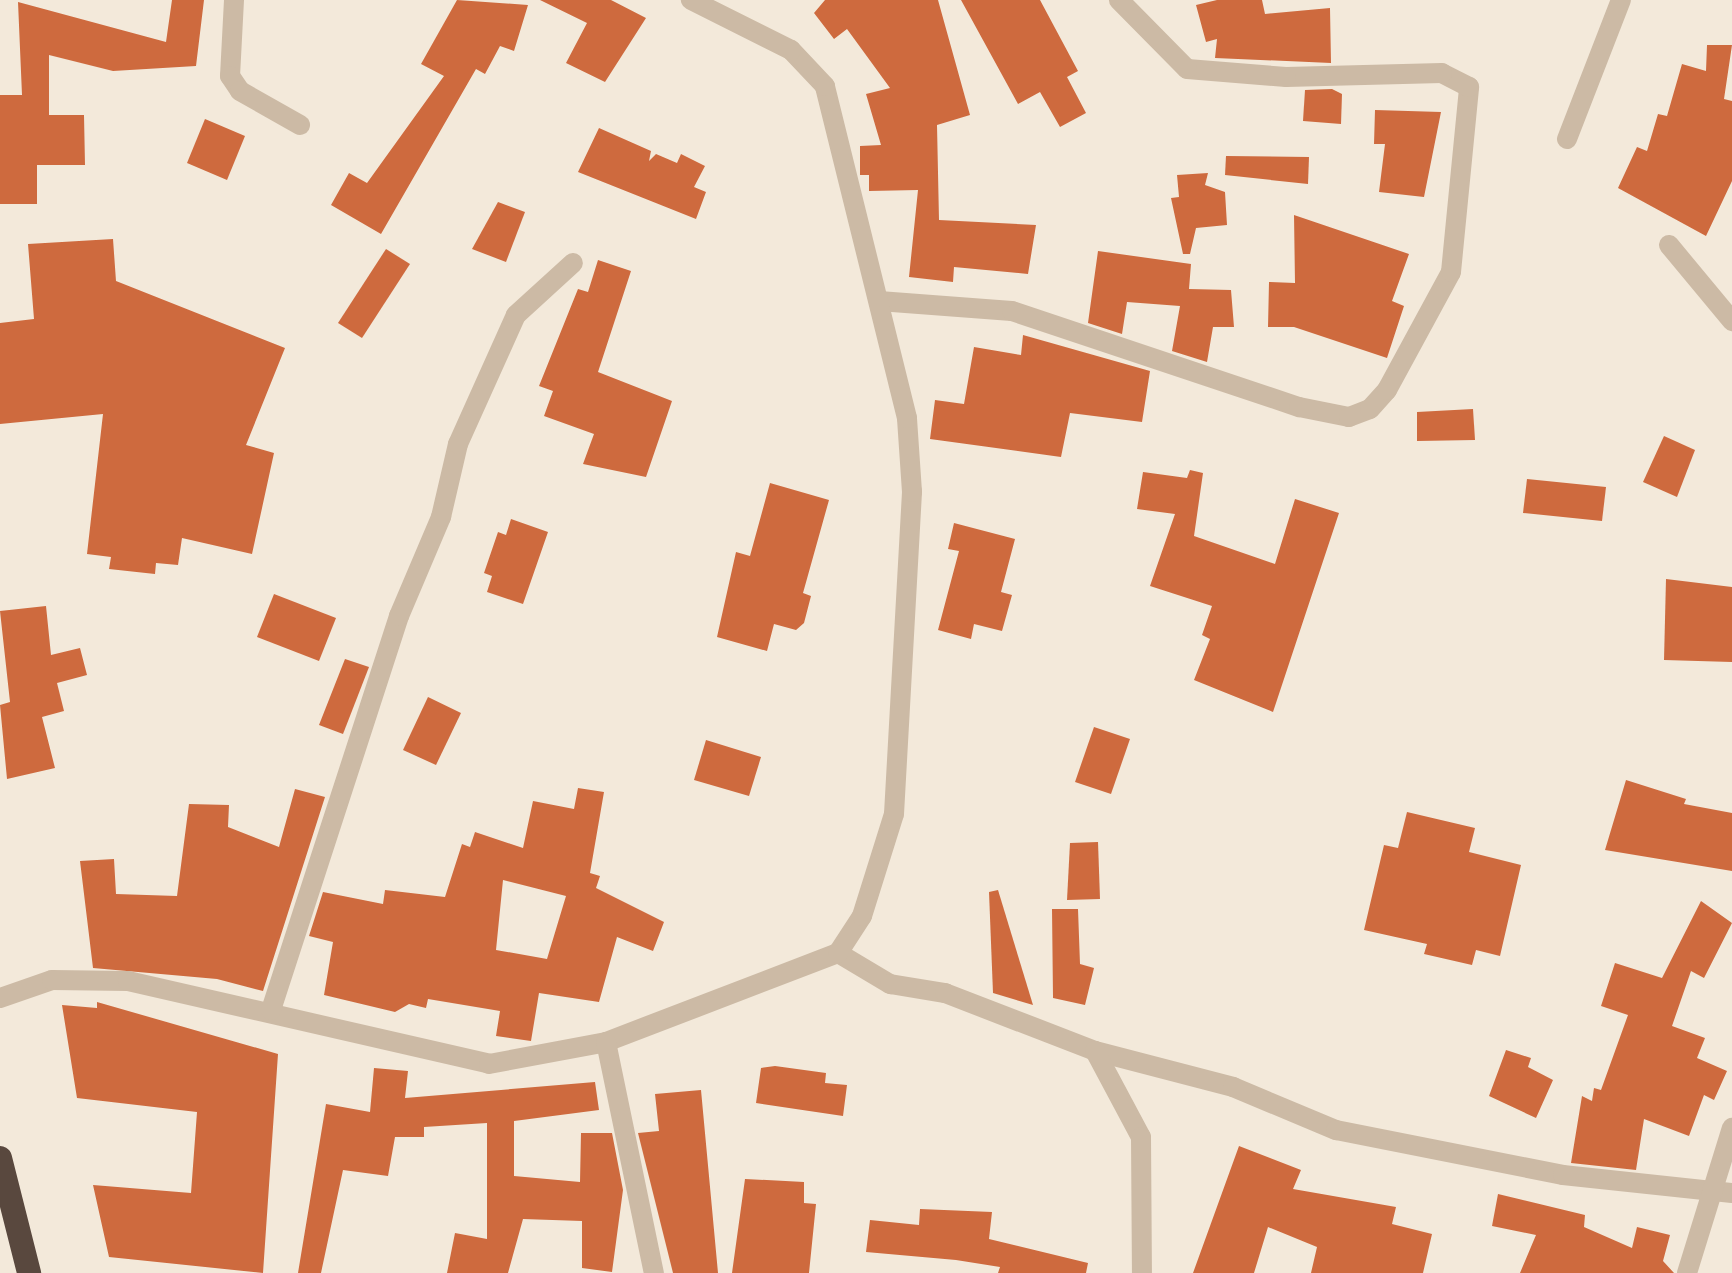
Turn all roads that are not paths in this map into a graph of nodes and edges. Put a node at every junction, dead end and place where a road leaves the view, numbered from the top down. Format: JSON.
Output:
{"nodes":[{"id":1,"x":234,"y":0,"type":"edge"},
{"id":2,"x":691,"y":0,"type":"edge"},
{"id":3,"x":1119,"y":0,"type":"edge"},
{"id":4,"x":1621,"y":0,"type":"edge"},
{"id":5,"x":300,"y":125,"type":"dead end"},
{"id":6,"x":1567,"y":139,"type":"dead end"},
{"id":7,"x":1669,"y":245,"type":"dead end"},
{"id":8,"x":573,"y":263,"type":"dead end"},
{"id":9,"x":879,"y":301,"type":"junction"},
{"id":10,"x":1732,"y":321,"type":"edge"},
{"id":11,"x":838,"y":953,"type":"junction"},
{"id":12,"x":0,"y":998,"type":"edge"},
{"id":13,"x":271,"y":1010,"type":"junction"},
{"id":14,"x":606,"y":1042,"type":"junction"},
{"id":15,"x":1095,"y":1051,"type":"junction"},
{"id":16,"x":1732,"y":1128,"type":"edge"},
{"id":17,"x":0,"y":1158,"type":"edge"},
{"id":18,"x":1708,"y":1188,"type":"junction"},
{"id":19,"x":1732,"y":1193,"type":"edge"},
{"id":20,"x":29,"y":1273,"type":"edge"},
{"id":21,"x":654,"y":1273,"type":"edge"},
{"id":22,"x":1142,"y":1273,"type":"edge"},
{"id":23,"x":1687,"y":1273,"type":"edge"}],
"edges":[{"from":1,"to":5,"type":"street"},
{"from":2,"to":9,"type":"street"},
{"from":3,"to":9,"type":"street"},
{"from":4,"to":6,"type":"street"},
{"from":7,"to":10,"type":"street"},
{"from":8,"to":13,"type":"street"},
{"from":9,"to":11,"type":"street"},
{"from":11,"to":14,"type":"street"},
{"from":11,"to":15,"type":"street"},
{"from":12,"to":13,"type":"street"},
{"from":13,"to":14,"type":"street"},
{"from":14,"to":21,"type":"street"},
{"from":15,"to":18,"type":"street"},
{"from":15,"to":22,"type":"street"},
{"from":16,"to":18,"type":"street"},
{"from":17,"to":20,"type":"highway"},
{"from":18,"to":19,"type":"street"},
{"from":18,"to":23,"type":"street"}]}
